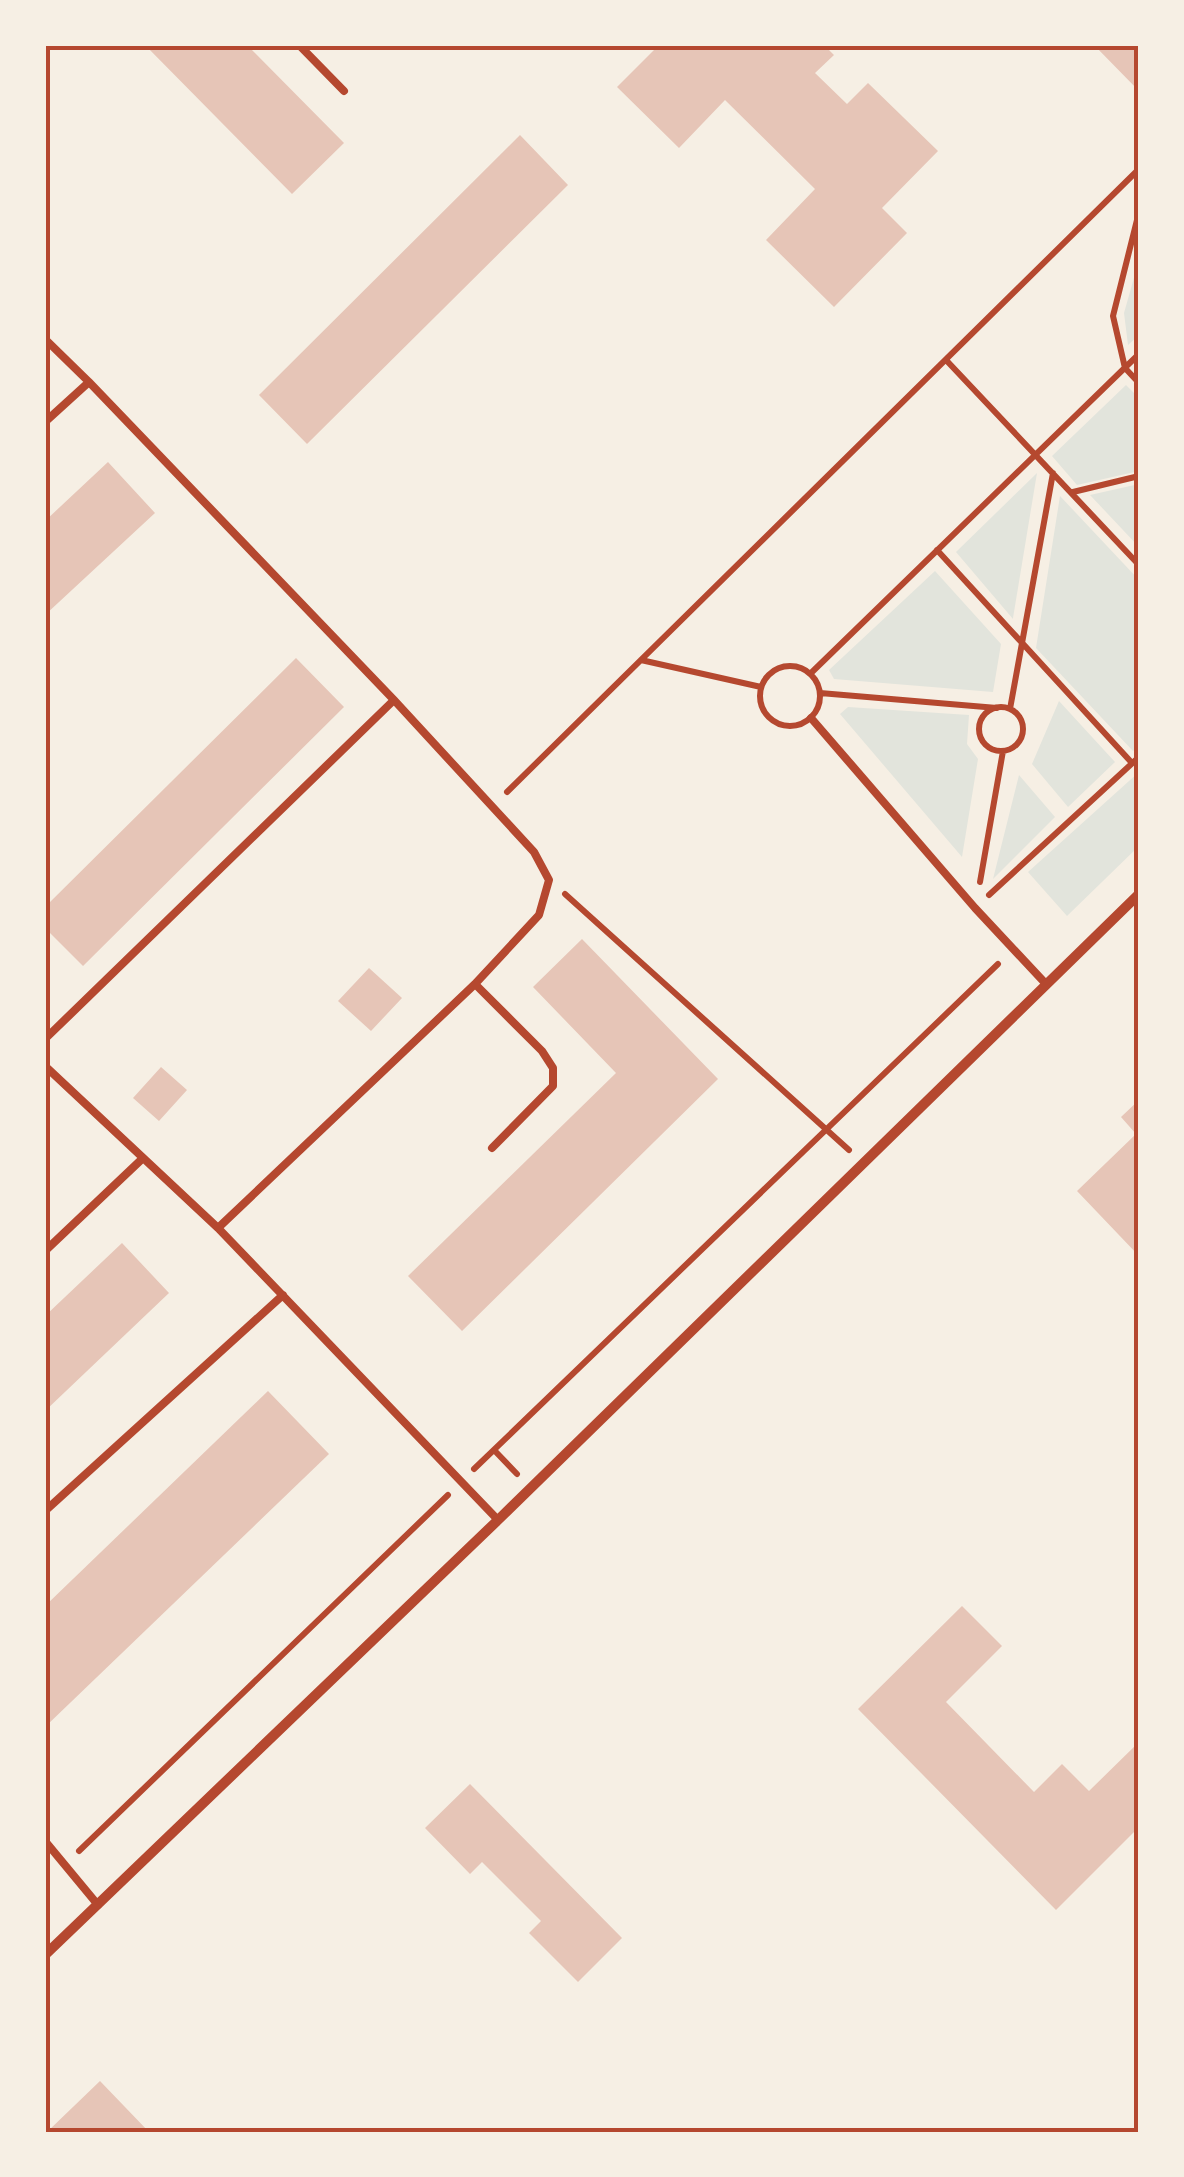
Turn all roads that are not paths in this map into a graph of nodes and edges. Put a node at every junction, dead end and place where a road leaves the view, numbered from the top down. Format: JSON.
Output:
{"nodes":[{"id":1,"x":299,"y":45,"type":"edge"},
{"id":2,"x":344,"y":91,"type":"dead end"},
{"id":3,"x":45,"y":340,"type":"edge"},
{"id":4,"x":89,"y":382,"type":"junction"},
{"id":5,"x":45,"y":422,"type":"edge"},
{"id":6,"x":394,"y":700,"type":"junction"},
{"id":7,"x":811,"y":718,"type":"road end"},
{"id":8,"x":1139,"y":894,"type":"edge"},
{"id":9,"x":475,"y":984,"type":"junction"},
{"id":10,"x":1046,"y":984,"type":"junction"},
{"id":11,"x":45,"y":1039,"type":"edge"},
{"id":12,"x":45,"y":1066,"type":"edge"},
{"id":13,"x":492,"y":1148,"type":"dead end"},
{"id":14,"x":142,"y":1160,"type":"junction"},
{"id":15,"x":218,"y":1228,"type":"junction"},
{"id":16,"x":45,"y":1252,"type":"edge"},
{"id":17,"x":283,"y":1295,"type":"junction"},
{"id":18,"x":45,"y":1511,"type":"edge"},
{"id":19,"x":498,"y":1520,"type":"junction"},
{"id":20,"x":45,"y":1841,"type":"edge"},
{"id":21,"x":98,"y":1905,"type":"junction"},
{"id":22,"x":45,"y":1955,"type":"edge"}],
"edges":[{"from":1,"to":2,"type":"lane"},
{"from":3,"to":4,"type":"lane"},
{"from":4,"to":5,"type":"lane"},
{"from":4,"to":6,"type":"lane"},
{"from":6,"to":9,"type":"lane"},
{"from":6,"to":11,"type":"lane"},
{"from":7,"to":10,"type":"lane"},
{"from":8,"to":10,"type":"street"},
{"from":9,"to":13,"type":"lane"},
{"from":9,"to":15,"type":"lane"},
{"from":10,"to":19,"type":"street"},
{"from":12,"to":14,"type":"lane"},
{"from":14,"to":15,"type":"lane"},
{"from":14,"to":16,"type":"lane"},
{"from":15,"to":17,"type":"lane"},
{"from":17,"to":18,"type":"lane"},
{"from":17,"to":19,"type":"lane"},
{"from":19,"to":21,"type":"street"},
{"from":20,"to":21,"type":"lane"},
{"from":21,"to":22,"type":"street"}]}
